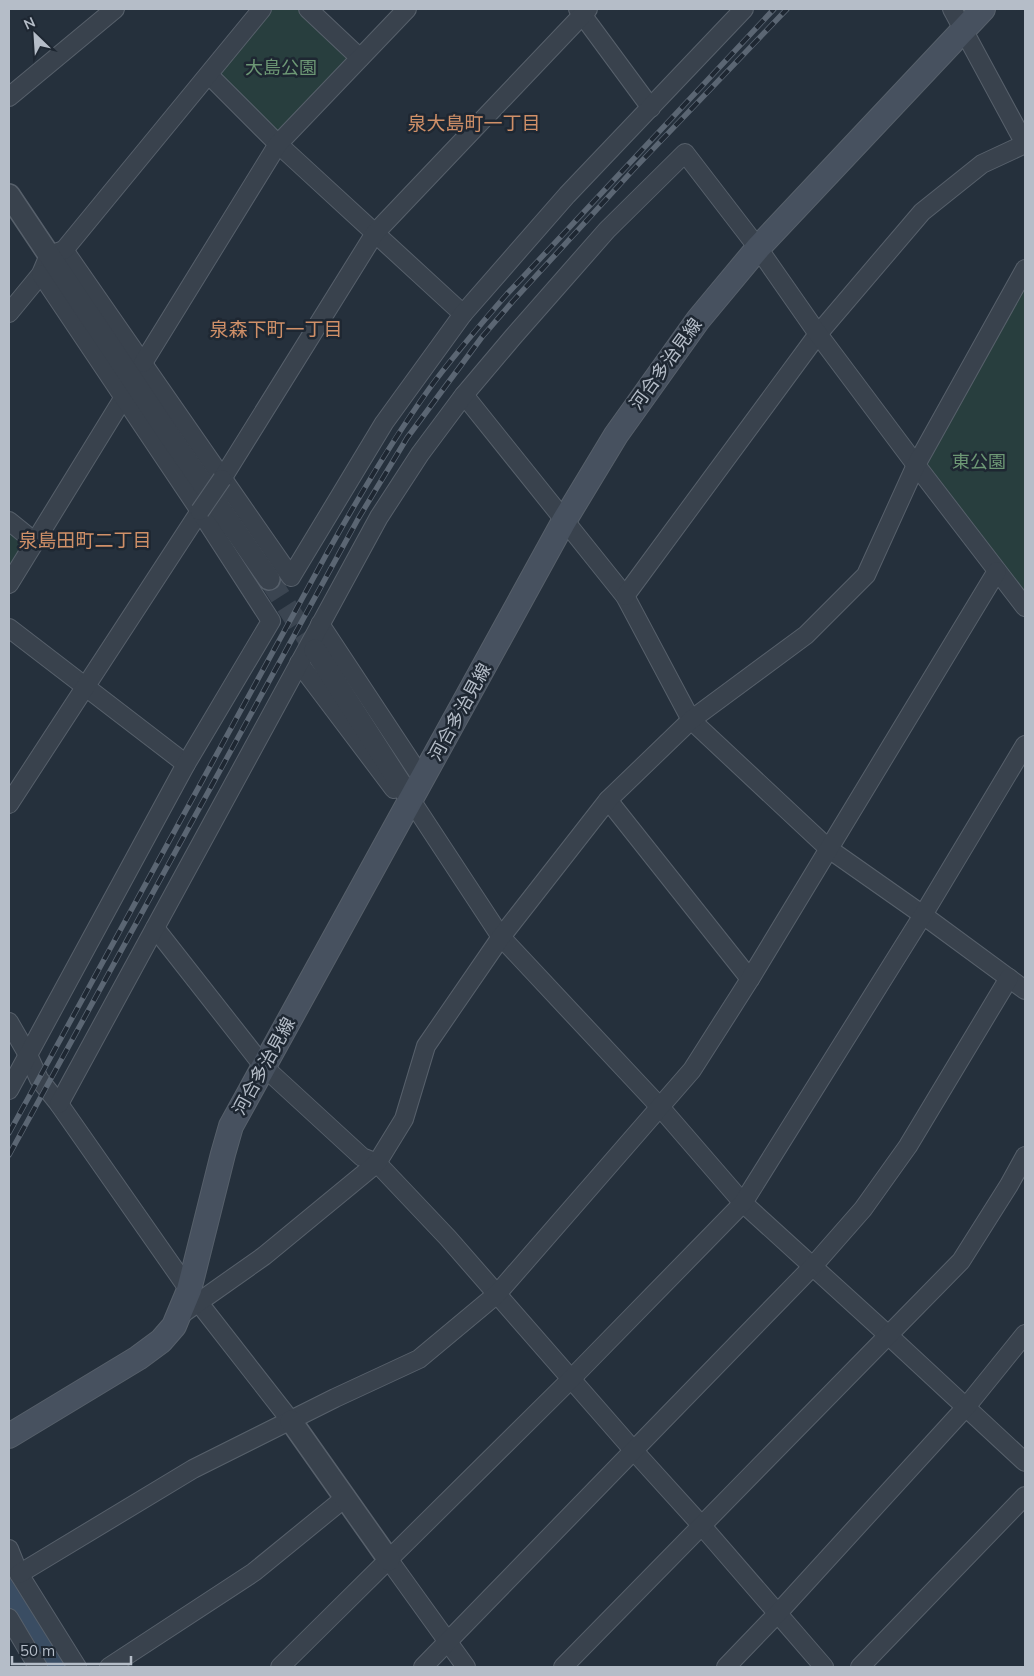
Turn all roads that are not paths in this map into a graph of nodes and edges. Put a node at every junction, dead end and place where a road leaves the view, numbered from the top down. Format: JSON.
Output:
{"nodes":[{"id":1,"x":115,"y":9,"type":"edge"},
{"id":2,"x":262,"y":9,"type":"edge"},
{"id":3,"x":308,"y":9,"type":"edge"},
{"id":4,"x":407,"y":9,"type":"edge"},
{"id":5,"x":744,"y":9,"type":"edge"},
{"id":6,"x":952,"y":9,"type":"edge"},
{"id":7,"x":982,"y":9,"type":"edge"},
{"id":8,"x":583,"y":11,"type":"edge"},
{"id":9,"x":963,"y":30,"type":"junction"},
{"id":10,"x":360,"y":58,"type":"junction"},
{"id":11,"x":208,"y":75,"type":"junction"},
{"id":12,"x":9,"y":97,"type":"edge"},
{"id":13,"x":651,"y":108,"type":"junction"},
{"id":14,"x":278,"y":144,"type":"junction"},
{"id":15,"x":9,"y":195,"type":"edge"},
{"id":16,"x":375,"y":234,"type":"junction"},
{"id":17,"x":758,"y":248,"type":"junction"},
{"id":18,"x":51,"y":260,"type":"junction"},
{"id":19,"x":1025,"y":269,"type":"edge"},
{"id":20,"x":9,"y":313,"type":"edge"},
{"id":21,"x":463,"y":314,"type":"junction"},
{"id":22,"x":818,"y":334,"type":"junction"},
{"id":23,"x":142,"y":363,"type":"junction"},
{"id":24,"x":464,"y":395,"type":"junction"},
{"id":25,"x":124,"y":397,"type":"junction"},
{"id":26,"x":916,"y":465,"type":"junction"},
{"id":27,"x":222,"y":479,"type":"junction"},
{"id":28,"x":200,"y":511,"type":"junction"},
{"id":29,"x":9,"y":521,"type":"edge"},
{"id":30,"x":564,"y":521,"type":"junction"},
{"id":31,"x":35,"y":542,"type":"junction"},
{"id":32,"x":997,"y":571,"type":"junction"},
{"id":33,"x":269,"y":579,"type":"tunnel mouth"},
{"id":34,"x":9,"y":584,"type":"edge"},
{"id":35,"x":625,"y":596,"type":"junction"},
{"id":36,"x":1025,"y":607,"type":"edge"},
{"id":37,"x":320,"y":624,"type":"junction"},
{"id":38,"x":9,"y":628,"type":"edge"},
{"id":39,"x":307,"y":657,"type":"junction"},
{"id":40,"x":86,"y":686,"type":"junction"},
{"id":41,"x":691,"y":720,"type":"junction"},
{"id":42,"x":1025,"y":745,"type":"edge"},
{"id":43,"x":186,"y":764,"type":"junction"},
{"id":44,"x":414,"y":796,"type":"junction"},
{"id":45,"x":608,"y":800,"type":"junction"},
{"id":46,"x":9,"y":804,"type":"edge"},
{"id":47,"x":829,"y":849,"type":"junction"},
{"id":48,"x":923,"y":914,"type":"junction"},
{"id":49,"x":155,"y":928,"type":"junction"},
{"id":50,"x":501,"y":937,"type":"junction"},
{"id":51,"x":1009,"y":978,"type":"junction"},
{"id":52,"x":750,"y":979,"type":"junction"},
{"id":53,"x":1025,"y":990,"type":"edge"},
{"id":54,"x":9,"y":1022,"type":"edge"},
{"id":55,"x":28,"y":1055,"type":"junction"},
{"id":56,"x":264,"y":1067,"type":"junction"},
{"id":57,"x":9,"y":1090,"type":"edge"},
{"id":58,"x":59,"y":1104,"type":"junction"},
{"id":59,"x":660,"y":1107,"type":"junction"},
{"id":60,"x":1025,"y":1156,"type":"edge"},
{"id":61,"x":376,"y":1163,"type":"junction"},
{"id":62,"x":743,"y":1203,"type":"junction"},
{"id":63,"x":813,"y":1266,"type":"junction"},
{"id":64,"x":497,"y":1294,"type":"junction"},
{"id":65,"x":194,"y":1297,"type":"junction"},
{"id":66,"x":1025,"y":1334,"type":"edge"},
{"id":67,"x":888,"y":1335,"type":"junction"},
{"id":68,"x":572,"y":1379,"type":"junction"},
{"id":69,"x":966,"y":1407,"type":"junction"},
{"id":70,"x":291,"y":1421,"type":"junction"},
{"id":71,"x":9,"y":1436,"type":"edge"},
{"id":72,"x":634,"y":1451,"type":"junction"},
{"id":73,"x":1025,"y":1462,"type":"edge"},
{"id":74,"x":1025,"y":1496,"type":"edge"},
{"id":75,"x":346,"y":1498,"type":"junction"},
{"id":76,"x":702,"y":1526,"type":"junction"},
{"id":77,"x":9,"y":1549,"type":"edge"},
{"id":78,"x":389,"y":1560,"type":"junction"},
{"id":79,"x":19,"y":1574,"type":"junction"},
{"id":80,"x":778,"y":1613,"type":"junction"},
{"id":81,"x":9,"y":1618,"type":"edge"},
{"id":82,"x":448,"y":1642,"type":"junction"},
{"id":83,"x":38,"y":1667,"type":"edge"},
{"id":84,"x":76,"y":1667,"type":"edge"},
{"id":85,"x":109,"y":1667,"type":"edge"},
{"id":86,"x":280,"y":1667,"type":"edge"},
{"id":87,"x":423,"y":1667,"type":"edge"},
{"id":88,"x":466,"y":1667,"type":"edge"},
{"id":89,"x":563,"y":1667,"type":"edge"},
{"id":90,"x":726,"y":1667,"type":"edge"},
{"id":91,"x":824,"y":1667,"type":"edge"},
{"id":92,"x":860,"y":1667,"type":"edge"}],
"edges":[{"from":1,"to":12,"type":"street"},
{"from":2,"to":11,"type":"street"},
{"from":3,"to":10,"type":"street"},
{"from":4,"to":10,"type":"street"},
{"from":5,"to":13,"type":"street"},
{"from":6,"to":9,"type":"street"},
{"from":7,"to":9,"type":"main road","name":"河合多治見線"},
{"from":8,"to":13,"type":"street"},
{"from":8,"to":16,"type":"street"},
{"from":9,"to":17,"type":"main road","name":"河合多治見線"},
{"from":9,"to":22,"type":"street"},
{"from":10,"to":14,"type":"street"},
{"from":11,"to":14,"type":"street"},
{"from":11,"to":18,"type":"street"},
{"from":13,"to":21,"type":"street"},
{"from":14,"to":16,"type":"street"},
{"from":14,"to":23,"type":"street"},
{"from":15,"to":18,"type":"street"},
{"from":16,"to":21,"type":"street"},
{"from":16,"to":27,"type":"street"},
{"from":17,"to":22,"type":"street"},
{"from":17,"to":24,"type":"street"},
{"from":17,"to":30,"type":"main road","name":"河合多治見線"},
{"from":18,"to":20,"type":"street"},
{"from":18,"to":23,"type":"street"},
{"from":18,"to":25,"type":"street"},
{"from":18,"to":33,"type":"street"},
{"from":19,"to":26,"type":"street"},
{"from":21,"to":27,"type":"street"},
{"from":22,"to":26,"type":"street"},
{"from":22,"to":35,"type":"street"},
{"from":23,"to":27,"type":"street"},
{"from":24,"to":30,"type":"street"},
{"from":24,"to":37,"type":"street"},
{"from":25,"to":28,"type":"street"},
{"from":25,"to":31,"type":"street"},
{"from":26,"to":32,"type":"street"},
{"from":26,"to":41,"type":"street"},
{"from":27,"to":28,"type":"street","bridge":true},
{"from":28,"to":40,"type":"street"},
{"from":28,"to":43,"type":"street"},
{"from":29,"to":31,"type":"street"},
{"from":30,"to":35,"type":"street"},
{"from":30,"to":44,"type":"main road","name":"河合多治見線"},
{"from":31,"to":34,"type":"street"},
{"from":32,"to":36,"type":"street"},
{"from":32,"to":47,"type":"street"},
{"from":35,"to":41,"type":"street"},
{"from":37,"to":39,"type":"street"},
{"from":37,"to":44,"type":"street"},
{"from":38,"to":40,"type":"street"},
{"from":39,"to":44,"type":"street"},
{"from":39,"to":49,"type":"street"},
{"from":40,"to":43,"type":"street"},
{"from":40,"to":46,"type":"street"},
{"from":41,"to":45,"type":"street"},
{"from":41,"to":47,"type":"street"},
{"from":42,"to":48,"type":"street"},
{"from":43,"to":55,"type":"street"},
{"from":44,"to":50,"type":"street"},
{"from":44,"to":56,"type":"main road","name":"河合多治見線"},
{"from":45,"to":50,"type":"street"},
{"from":45,"to":52,"type":"street"},
{"from":47,"to":48,"type":"street"},
{"from":47,"to":52,"type":"street"},
{"from":48,"to":51,"type":"street"},
{"from":48,"to":62,"type":"street"},
{"from":49,"to":56,"type":"street"},
{"from":49,"to":58,"type":"street"},
{"from":50,"to":59,"type":"street"},
{"from":50,"to":61,"type":"street"},
{"from":51,"to":53,"type":"street"},
{"from":51,"to":63,"type":"street"},
{"from":52,"to":59,"type":"street"},
{"from":54,"to":55,"type":"street"},
{"from":55,"to":57,"type":"street"},
{"from":55,"to":58,"type":"street"},
{"from":56,"to":61,"type":"street"},
{"from":56,"to":65,"type":"main road","name":"河合多治見線"},
{"from":58,"to":65,"type":"street"},
{"from":59,"to":62,"type":"street"},
{"from":59,"to":64,"type":"street"},
{"from":60,"to":67,"type":"street"},
{"from":61,"to":64,"type":"street"},
{"from":61,"to":65,"type":"street"},
{"from":62,"to":63,"type":"street"},
{"from":62,"to":68,"type":"street"},
{"from":63,"to":67,"type":"street"},
{"from":63,"to":72,"type":"street"},
{"from":64,"to":68,"type":"street"},
{"from":64,"to":70,"type":"street"},
{"from":65,"to":70,"type":"street"},
{"from":65,"to":71,"type":"main road","name":"河合多治見線"},
{"from":66,"to":69,"type":"street"},
{"from":67,"to":69,"type":"street"},
{"from":67,"to":76,"type":"street"},
{"from":68,"to":72,"type":"street"},
{"from":68,"to":78,"type":"street"},
{"from":69,"to":73,"type":"street"},
{"from":69,"to":80,"type":"street"},
{"from":70,"to":75,"type":"street"},
{"from":70,"to":79,"type":"street"},
{"from":72,"to":76,"type":"street"},
{"from":72,"to":82,"type":"street"},
{"from":74,"to":92,"type":"street"},
{"from":75,"to":78,"type":"street"},
{"from":75,"to":85,"type":"street"},
{"from":76,"to":80,"type":"street"},
{"from":76,"to":89,"type":"street"},
{"from":77,"to":79,"type":"street"},
{"from":78,"to":82,"type":"street"},
{"from":78,"to":86,"type":"street"},
{"from":79,"to":84,"type":"street"},
{"from":80,"to":90,"type":"street"},
{"from":80,"to":91,"type":"street"},
{"from":81,"to":83,"type":"street"},
{"from":82,"to":87,"type":"street"},
{"from":82,"to":88,"type":"street"}]}
